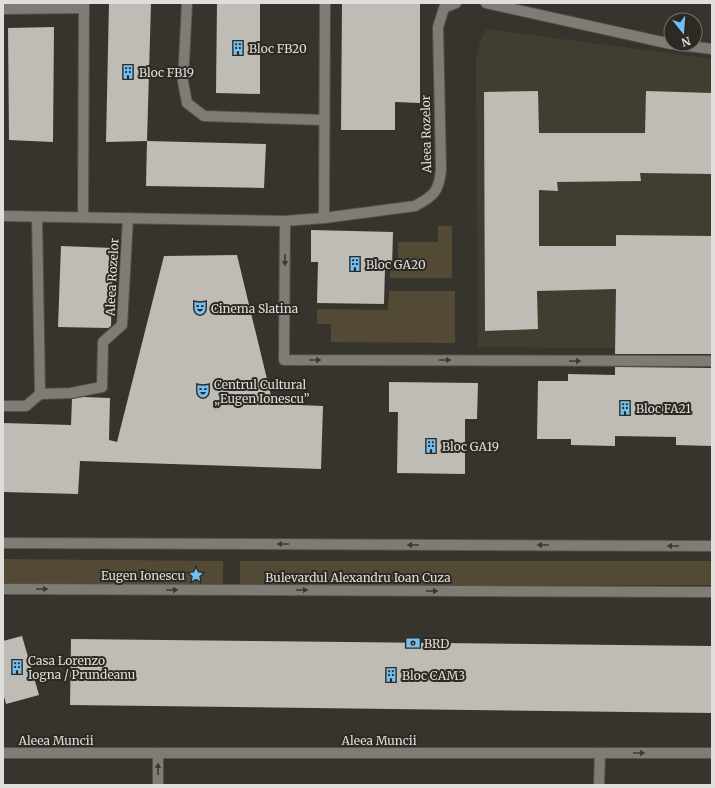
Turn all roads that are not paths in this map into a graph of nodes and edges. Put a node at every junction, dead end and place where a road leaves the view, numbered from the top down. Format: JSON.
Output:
{"nodes":[{"id":1,"x":187,"y":3,"type":"edge"},
{"id":2,"x":325,"y":3,"type":"edge"},
{"id":3,"x":456,"y":3,"type":"edge"},
{"id":4,"x":486,"y":3,"type":"edge"},
{"id":5,"x":444,"y":5,"type":"edge"},
{"id":6,"x":84,"y":6,"type":"edge"},
{"id":7,"x":3,"y":9,"type":"edge"},
{"id":8,"x":663,"y":42,"type":"edge"},
{"id":9,"x":324,"y":120,"type":"junction"},
{"id":10,"x":3,"y":216,"type":"edge"},
{"id":11,"x":83,"y":216,"type":"junction"},
{"id":12,"x":38,"y":217,"type":"junction"},
{"id":13,"x":128,"y":218,"type":"junction"},
{"id":14,"x":324,"y":218,"type":"junction"},
{"id":15,"x":285,"y":221,"type":"junction"},
{"id":16,"x":712,"y":361,"type":"edge"},
{"id":17,"x":40,"y":394,"type":"junction"},
{"id":18,"x":3,"y":406,"type":"edge"},
{"id":19,"x":3,"y":543,"type":"edge"},
{"id":20,"x":712,"y":546,"type":"edge"},
{"id":21,"x":3,"y":589,"type":"edge"},
{"id":22,"x":712,"y":592,"type":"edge"},
{"id":23,"x":3,"y":753,"type":"edge"},
{"id":24,"x":158,"y":753,"type":"junction"},
{"id":25,"x":600,"y":753,"type":"junction"},
{"id":26,"x":712,"y":753,"type":"edge"},
{"id":27,"x":158,"y":785,"type":"edge"},
{"id":28,"x":599,"y":785,"type":"edge"}],
"edges":[{"from":1,"to":9,"type":"street"},
{"from":2,"to":9,"type":"street"},
{"from":3,"to":5,"type":"street","name":"Aleea Rozelor"},
{"from":4,"to":8,"type":"street"},
{"from":5,"to":14,"type":"street","name":"Aleea Rozelor"},
{"from":6,"to":7,"type":"street"},
{"from":6,"to":11,"type":"street"},
{"from":9,"to":14,"type":"street"},
{"from":10,"to":12,"type":"street","name":"Aleea Rozelor"},
{"from":11,"to":12,"type":"street","name":"Aleea Rozelor"},
{"from":11,"to":13,"type":"street","name":"Aleea Rozelor"},
{"from":12,"to":17,"type":"street"},
{"from":13,"to":15,"type":"street","name":"Aleea Rozelor"},
{"from":13,"to":17,"type":"street","name":"Aleea Rozelor"},
{"from":14,"to":15,"type":"street","name":"Aleea Rozelor"},
{"from":15,"to":16,"type":"street","one_way":true},
{"from":17,"to":18,"type":"street"},
{"from":20,"to":19,"type":"street","one_way":true},
{"from":21,"to":22,"type":"street","name":"Bulevardul Alexandru Ioan Cuza","one_way":true},
{"from":23,"to":24,"type":"street","name":"Aleea Muncii"},
{"from":24,"to":25,"type":"street","name":"Aleea Muncii"},
{"from":27,"to":24,"type":"street","one_way":true},
{"from":25,"to":26,"type":"street","name":"Aleea Muncii","one_way":true},
{"from":25,"to":28,"type":"street"}]}
